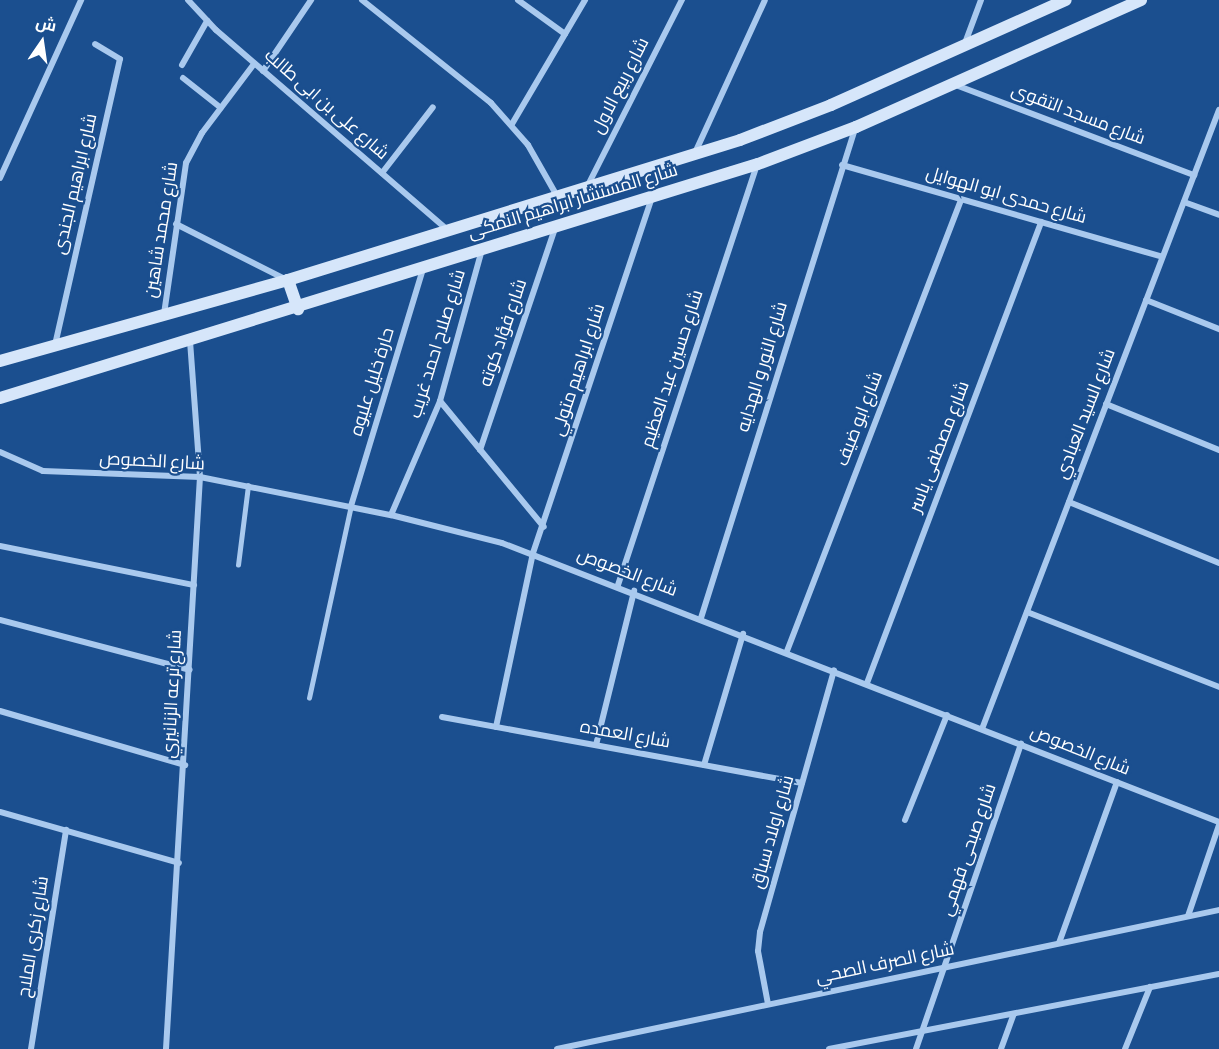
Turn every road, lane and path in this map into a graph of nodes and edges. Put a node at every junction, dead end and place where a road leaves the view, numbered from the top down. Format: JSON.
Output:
{"nodes":[{"id":1,"x":81,"y":0,"type":"edge"},
{"id":2,"x":188,"y":0,"type":"edge"},
{"id":3,"x":362,"y":0,"type":"edge"},
{"id":4,"x":518,"y":0,"type":"edge"},
{"id":5,"x":585,"y":0,"type":"edge"},
{"id":6,"x":682,"y":0,"type":"edge"},
{"id":7,"x":765,"y":0,"type":"edge"},
{"id":8,"x":981,"y":0,"type":"edge"},
{"id":9,"x":1066,"y":0,"type":"edge"},
{"id":10,"x":1141,"y":0,"type":"edge"},
{"id":11,"x":308,"y":1,"type":"edge"},
{"id":12,"x":207,"y":21,"type":"junction"},
{"id":13,"x":565,"y":34,"type":"junction"},
{"id":14,"x":95,"y":44,"type":"dead end"},
{"id":15,"x":963,"y":46,"type":"junction"},
{"id":16,"x":254,"y":64,"type":"junction"},
{"id":17,"x":183,"y":65,"type":"dead end"},
{"id":18,"x":263,"y":71,"type":"junction"},
{"id":19,"x":183,"y":78,"type":"dead end"},
{"id":20,"x":952,"y":84,"type":"junction"},
{"id":21,"x":433,"y":107,"type":"dead end"},
{"id":22,"x":221,"y":108,"type":"junction"},
{"id":23,"x":1219,"y":110,"type":"edge"},
{"id":24,"x":512,"y":124,"type":"junction"},
{"id":25,"x":856,"y":127,"type":"junction"},
{"id":26,"x":694,"y":154,"type":"junction"},
{"id":27,"x":758,"y":164,"type":"junction"},
{"id":28,"x":842,"y":165,"type":"junction"},
{"id":29,"x":382,"y":173,"type":"junction"},
{"id":30,"x":1194,"y":175,"type":"junction"},
{"id":31,"x":0,"y":178,"type":"edge"},
{"id":32,"x":588,"y":186,"type":"junction"},
{"id":33,"x":557,"y":196,"type":"junction"},
{"id":34,"x":652,"y":196,"type":"junction"},
{"id":35,"x":961,"y":198,"type":"junction"},
{"id":36,"x":1184,"y":202,"type":"junction"},
{"id":37,"x":1219,"y":215,"type":"edge"},
{"id":38,"x":1041,"y":222,"type":"junction"},
{"id":39,"x":176,"y":224,"type":"junction"},
{"id":40,"x":557,"y":226,"type":"junction"},
{"id":41,"x":448,"y":230,"type":"junction"},
{"id":42,"x":483,"y":247,"type":"junction"},
{"id":43,"x":1160,"y":256,"type":"junction"},
{"id":44,"x":423,"y":267,"type":"junction"},
{"id":45,"x":288,"y":280,"type":"junction"},
{"id":46,"x":1146,"y":300,"type":"junction"},
{"id":47,"x":298,"y":309,"type":"junction"},
{"id":48,"x":164,"y":315,"type":"junction"},
{"id":49,"x":1219,"y":329,"type":"edge"},
{"id":50,"x":190,"y":342,"type":"junction"},
{"id":51,"x":55,"y":345,"type":"junction"},
{"id":52,"x":0,"y":361,"type":"edge"},
{"id":53,"x":0,"y":398,"type":"edge"},
{"id":54,"x":440,"y":401,"type":"junction"},
{"id":55,"x":1106,"y":404,"type":"junction"},
{"id":56,"x":480,"y":450,"type":"junction"},
{"id":57,"x":1219,"y":450,"type":"edge"},
{"id":58,"x":0,"y":452,"type":"edge"},
{"id":59,"x":200,"y":477,"type":"junction"},
{"id":60,"x":248,"y":486,"type":"junction"},
{"id":61,"x":1069,"y":502,"type":"junction"},
{"id":62,"x":351,"y":507,"type":"junction"},
{"id":63,"x":391,"y":515,"type":"junction"},
{"id":64,"x":544,"y":526,"type":"junction"},
{"id":65,"x":0,"y":546,"type":"edge"},
{"id":66,"x":533,"y":553,"type":"junction"},
{"id":67,"x":1219,"y":563,"type":"edge"},
{"id":68,"x":238,"y":565,"type":"dead end"},
{"id":69,"x":194,"y":585,"type":"junction"},
{"id":70,"x":618,"y":585,"type":"junction"},
{"id":71,"x":634,"y":591,"type":"junction"},
{"id":72,"x":1027,"y":612,"type":"junction"},
{"id":73,"x":701,"y":618,"type":"junction"},
{"id":74,"x":0,"y":620,"type":"edge"},
{"id":75,"x":743,"y":634,"type":"junction"},
{"id":76,"x":787,"y":651,"type":"junction"},
{"id":77,"x":190,"y":670,"type":"junction"},
{"id":78,"x":834,"y":670,"type":"junction"},
{"id":79,"x":867,"y":683,"type":"junction"},
{"id":80,"x":1219,"y":687,"type":"edge"},
{"id":81,"x":309,"y":698,"type":"dead end"},
{"id":82,"x":0,"y":711,"type":"edge"},
{"id":83,"x":947,"y":715,"type":"junction"},
{"id":84,"x":442,"y":717,"type":"dead end"},
{"id":85,"x":496,"y":727,"type":"junction"},
{"id":86,"x":982,"y":729,"type":"junction"},
{"id":87,"x":1021,"y":744,"type":"junction"},
{"id":88,"x":596,"y":745,"type":"junction"},
{"id":89,"x":185,"y":765,"type":"junction"},
{"id":90,"x":704,"y":765,"type":"junction"},
{"id":91,"x":1117,"y":782,"type":"junction"},
{"id":92,"x":802,"y":783,"type":"junction"},
{"id":93,"x":0,"y":812,"type":"edge"},
{"id":94,"x":905,"y":820,"type":"dead end"},
{"id":95,"x":1219,"y":824,"type":"edge"},
{"id":96,"x":66,"y":830,"type":"junction"},
{"id":97,"x":179,"y":863,"type":"junction"},
{"id":98,"x":1219,"y":910,"type":"edge"},
{"id":99,"x":1188,"y":916,"type":"junction"},
{"id":100,"x":1059,"y":943,"type":"junction"},
{"id":101,"x":946,"y":966,"type":"junction"},
{"id":102,"x":1219,"y":974,"type":"edge"},
{"id":103,"x":1150,"y":987,"type":"junction"},
{"id":104,"x":768,"y":1004,"type":"junction"},
{"id":105,"x":1014,"y":1014,"type":"junction"},
{"id":106,"x":923,"y":1031,"type":"junction"},
{"id":107,"x":31,"y":1049,"type":"edge"},
{"id":108,"x":166,"y":1049,"type":"edge"},
{"id":109,"x":557,"y":1049,"type":"edge"},
{"id":110,"x":829,"y":1049,"type":"edge"},
{"id":111,"x":916,"y":1049,"type":"edge"},
{"id":112,"x":1001,"y":1049,"type":"edge"},
{"id":113,"x":1125,"y":1049,"type":"edge"}],
"edges":[{"from":1,"to":31,"type":"street"},
{"from":2,"to":12,"type":"street","name":"شارع على بن ابى طالب"},
{"from":3,"to":24,"type":"street"},
{"from":4,"to":13,"type":"street"},
{"from":5,"to":13,"type":"street"},
{"from":6,"to":32,"type":"street","name":"شارع ربيع الاول"},
{"from":7,"to":26,"type":"street"},
{"from":8,"to":15,"type":"street"},
{"from":9,"to":15,"type":"main road","name":"شارع المستشار ابراهيم النمكى"},
{"from":10,"to":20,"type":"main road","name":"شارع المستشار ابراهيم النمكى"},
{"from":11,"to":18,"type":"street"},
{"from":12,"to":16,"type":"street","name":"شارع على بن ابى طالب"},
{"from":12,"to":17,"type":"street"},
{"from":13,"to":24,"type":"street"},
{"from":14,"to":51,"type":"street","name":"شارع ابراهيم الجندى"},
{"from":15,"to":26,"type":"main road","name":"شارع المستشار ابراهيم النمكى"},
{"from":16,"to":18,"type":"street","name":"شارع على بن ابى طالب"},
{"from":16,"to":22,"type":"street","name":"شارع محمد شاهين"},
{"from":18,"to":29,"type":"street","name":"شارع على بن ابى طالب"},
{"from":19,"to":22,"type":"street"},
{"from":20,"to":25,"type":"main road","name":"شارع المستشار ابراهيم النمكى"},
{"from":20,"to":30,"type":"street","name":"شارع مسجد التقوى"},
{"from":21,"to":29,"type":"street"},
{"from":22,"to":39,"type":"street","name":"شارع محمد شاهين"},
{"from":23,"to":30,"type":"street","name":"شارع السيد العبادي"},
{"from":24,"to":33,"type":"street"},
{"from":25,"to":27,"type":"main road","name":"شارع المستشار ابراهيم النمكى"},
{"from":25,"to":28,"type":"street","name":"شارع النور و الهدايه"},
{"from":26,"to":32,"type":"main road","name":"شارع المستشار ابراهيم النمكى"},
{"from":27,"to":34,"type":"main road","name":"شارع المستشار ابراهيم النمكى"},
{"from":27,"to":70,"type":"street","name":"شارع حسين عبد العظيم"},
{"from":28,"to":35,"type":"street","name":"شارع حمدى ابو الهوايل"},
{"from":28,"to":73,"type":"street","name":"شارع النور و الهدايه"},
{"from":29,"to":41,"type":"street","name":"شارع على بن ابى طالب"},
{"from":30,"to":36,"type":"street","name":"شارع السيد العبادي"},
{"from":32,"to":33,"type":"main road","name":"شارع المستشار ابراهيم النمكى"},
{"from":33,"to":41,"type":"main road","name":"شارع المستشار ابراهيم النمكى"},
{"from":34,"to":40,"type":"main road","name":"شارع المستشار ابراهيم النمكى"},
{"from":34,"to":64,"type":"street","name":"شارع ابراهيم متولي"},
{"from":35,"to":38,"type":"street","name":"شارع حمدى ابو الهوايل"},
{"from":35,"to":76,"type":"street","name":"شارع ابو ضيف"},
{"from":36,"to":37,"type":"street"},
{"from":36,"to":43,"type":"street","name":"شارع السيد العبادي"},
{"from":38,"to":43,"type":"street","name":"شارع حمدى ابو الهوايل"},
{"from":38,"to":79,"type":"street","name":"شارع مصطفى ياسر"},
{"from":39,"to":45,"type":"street"},
{"from":39,"to":48,"type":"street","name":"شارع محمد شاهين"},
{"from":40,"to":42,"type":"main road","name":"شارع المستشار ابراهيم النمكى"},
{"from":40,"to":56,"type":"street","name":"شارع فؤاد كوته"},
{"from":41,"to":45,"type":"main road","name":"شارع المستشار ابراهيم النمكى"},
{"from":42,"to":44,"type":"main road","name":"شارع المستشار ابراهيم النمكى"},
{"from":42,"to":54,"type":"street","name":"شارع صلاح احمد غريب"},
{"from":43,"to":46,"type":"street","name":"شارع السيد العبادي"},
{"from":44,"to":47,"type":"main road","name":"شارع المستشار ابراهيم النمكى"},
{"from":44,"to":62,"type":"street","name":"حارة خليل عليوه"},
{"from":45,"to":47,"type":"main road"},
{"from":45,"to":48,"type":"main road","name":"شارع المستشار ابراهيم النمكى"},
{"from":46,"to":49,"type":"street"},
{"from":46,"to":55,"type":"street","name":"شارع السيد العبادي"},
{"from":47,"to":50,"type":"main road","name":"شارع المستشار ابراهيم النمكى"},
{"from":48,"to":51,"type":"main road","name":"شارع المستشار ابراهيم النمكى"},
{"from":50,"to":53,"type":"main road","name":"شارع المستشار ابراهيم النمكى"},
{"from":50,"to":59,"type":"street","name":"شارع ترعه الزنانيري"},
{"from":51,"to":52,"type":"main road","name":"شارع المستشار ابراهيم النمكى"},
{"from":54,"to":56,"type":"street"},
{"from":54,"to":63,"type":"street","name":"شارع صلاح احمد غريب"},
{"from":55,"to":57,"type":"street"},
{"from":55,"to":61,"type":"street","name":"شارع السيد العبادي"},
{"from":56,"to":64,"type":"street"},
{"from":58,"to":59,"type":"street","name":"شارع الخصوص"},
{"from":59,"to":60,"type":"street","name":"شارع الخصوص"},
{"from":59,"to":69,"type":"street","name":"شارع ترعه الزنانيري"},
{"from":60,"to":62,"type":"street","name":"شارع الخصوص"},
{"from":60,"to":68,"type":"lane"},
{"from":61,"to":67,"type":"street"},
{"from":61,"to":72,"type":"street","name":"شارع السيد العبادي"},
{"from":62,"to":63,"type":"street","name":"شارع الخصوص"},
{"from":62,"to":81,"type":"lane"},
{"from":63,"to":66,"type":"street","name":"شارع الخصوص"},
{"from":64,"to":66,"type":"street","name":"شارع ابراهيم متولي"},
{"from":65,"to":69,"type":"street"},
{"from":66,"to":70,"type":"street","name":"شارع الخصوص"},
{"from":66,"to":85,"type":"street","name":"شارع ابراهيم متولي"},
{"from":69,"to":77,"type":"street","name":"شارع ترعه الزنانيري"},
{"from":70,"to":71,"type":"street","name":"شارع الخصوص"},
{"from":71,"to":73,"type":"street","name":"شارع الخصوص"},
{"from":71,"to":88,"type":"street"},
{"from":72,"to":80,"type":"street"},
{"from":72,"to":86,"type":"street","name":"شارع السيد العبادي"},
{"from":73,"to":75,"type":"street","name":"شارع الخصوص"},
{"from":74,"to":77,"type":"street"},
{"from":75,"to":76,"type":"street","name":"شارع الخصوص"},
{"from":75,"to":90,"type":"street"},
{"from":76,"to":78,"type":"street","name":"شارع الخصوص"},
{"from":77,"to":89,"type":"street","name":"شارع ترعه الزنانيري"},
{"from":78,"to":79,"type":"street","name":"شارع الخصوص"},
{"from":78,"to":92,"type":"street","name":"شارع اولاد سباق"},
{"from":79,"to":83,"type":"street","name":"شارع الخصوص"},
{"from":82,"to":89,"type":"street"},
{"from":83,"to":86,"type":"street","name":"شارع الخصوص"},
{"from":83,"to":94,"type":"street"},
{"from":84,"to":85,"type":"street","name":"شارع العمده"},
{"from":85,"to":88,"type":"street","name":"شارع العمده"},
{"from":86,"to":87,"type":"street","name":"شارع الخصوص"},
{"from":87,"to":91,"type":"street","name":"شارع الخصوص"},
{"from":87,"to":101,"type":"street","name":"شارع صبحى فهمي"},
{"from":88,"to":90,"type":"street","name":"شارع العمده"},
{"from":89,"to":97,"type":"street","name":"شارع ترعه الزنانيري"},
{"from":90,"to":92,"type":"street","name":"شارع العمده"},
{"from":91,"to":95,"type":"street","name":"شارع الخصوص"},
{"from":91,"to":100,"type":"street"},
{"from":92,"to":104,"type":"street","name":"شارع اولاد سباق"},
{"from":93,"to":96,"type":"street"},
{"from":95,"to":99,"type":"street"},
{"from":96,"to":97,"type":"street"},
{"from":96,"to":107,"type":"street","name":"شارع زكرى الملاح"},
{"from":97,"to":108,"type":"street","name":"شارع ترعه الزنانيري"},
{"from":98,"to":99,"type":"street","name":"شارع الصرف الصحي"},
{"from":99,"to":100,"type":"street","name":"شارع الصرف الصحي"},
{"from":100,"to":101,"type":"street","name":"شارع الصرف الصحي"},
{"from":101,"to":104,"type":"street","name":"شارع الصرف الصحي"},
{"from":101,"to":106,"type":"street","name":"شارع صبحى فهمي"},
{"from":102,"to":103,"type":"street"},
{"from":103,"to":105,"type":"street"},
{"from":103,"to":113,"type":"street"},
{"from":104,"to":109,"type":"street","name":"شارع الصرف الصحي"},
{"from":105,"to":106,"type":"street"},
{"from":105,"to":112,"type":"street"},
{"from":106,"to":110,"type":"street"},
{"from":106,"to":111,"type":"street","name":"شارع صبحى فهمي"}]}
